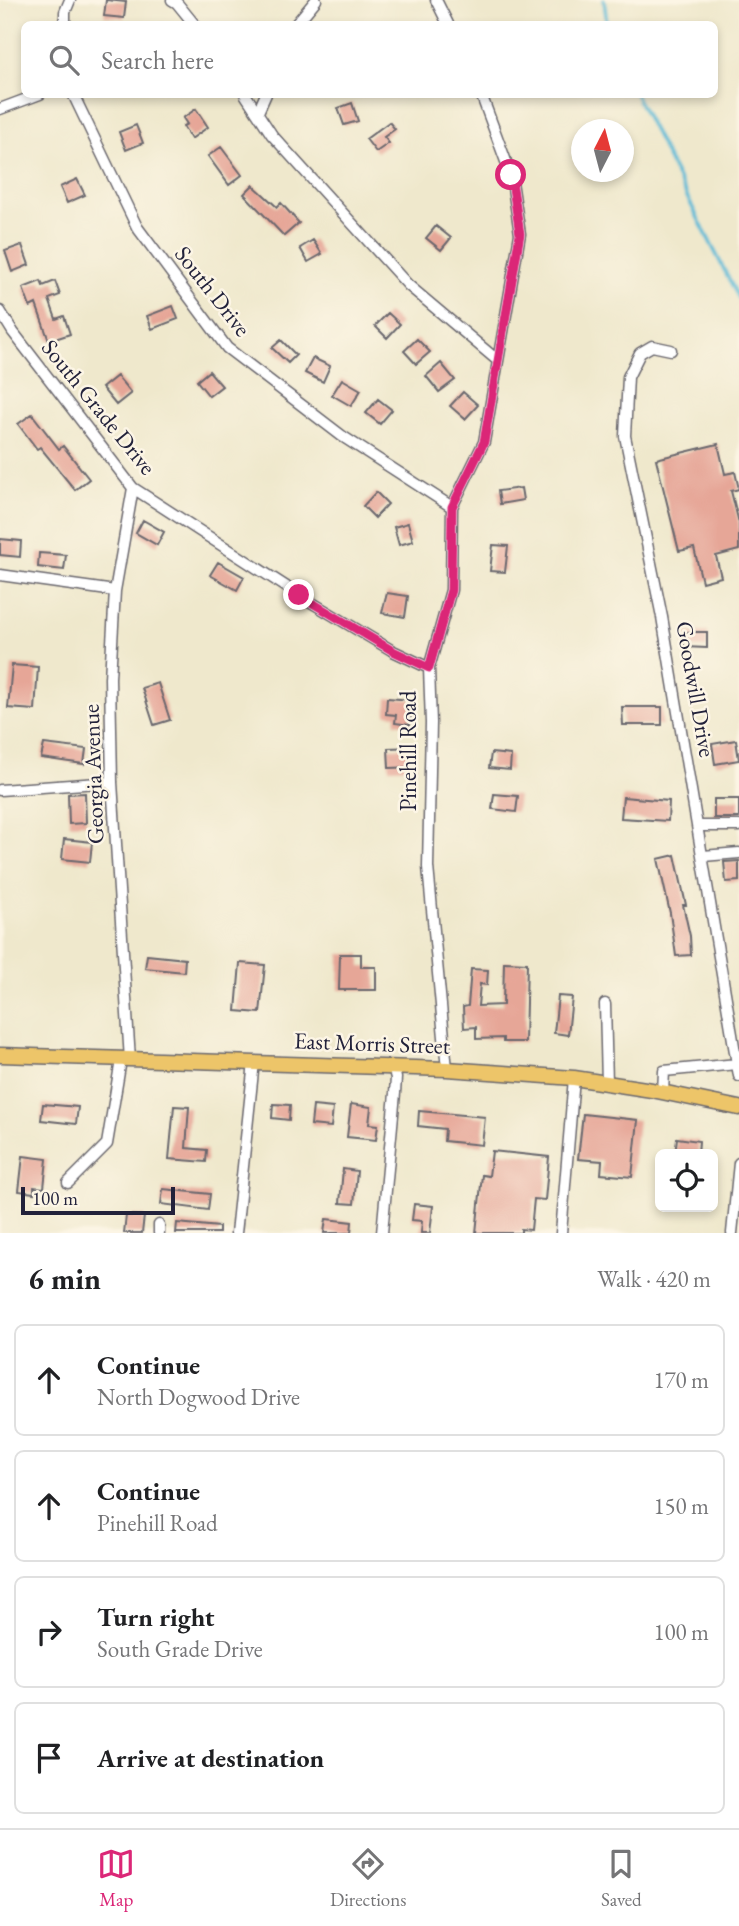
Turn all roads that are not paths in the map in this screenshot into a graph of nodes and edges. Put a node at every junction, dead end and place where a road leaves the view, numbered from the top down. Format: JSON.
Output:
{"nodes":[{"id":1,"x":70,"y":0,"type":"edge"},
{"id":2,"x":172,"y":0,"type":"edge"},
{"id":3,"x":316,"y":0,"type":"edge"},
{"id":4,"x":436,"y":0,"type":"edge"},
{"id":5,"x":65,"y":21,"type":"edge"},
{"id":6,"x":192,"y":21,"type":"edge"},
{"id":7,"x":298,"y":21,"type":"edge"},
{"id":8,"x":446,"y":21,"type":"edge"},
{"id":9,"x":29,"y":98,"type":"edge"},
{"id":10,"x":74,"y":98,"type":"edge"},
{"id":11,"x":248,"y":98,"type":"edge"},
{"id":12,"x":263,"y":98,"type":"edge"},
{"id":13,"x":482,"y":98,"type":"edge"},
{"id":14,"x":0,"y":109,"type":"edge"},
{"id":15,"x":258,"y":112,"type":"junction"},
{"id":16,"x":0,"y":311,"type":"edge"},
{"id":17,"x":671,"y":350,"type":"dead end"},
{"id":18,"x":497,"y":360,"type":"junction"},
{"id":19,"x":133,"y":488,"type":"junction"},
{"id":20,"x":452,"y":507,"type":"junction"},
{"id":21,"x":0,"y":575,"type":"edge"},
{"id":22,"x":115,"y":591,"type":"junction"},
{"id":23,"x":429,"y":668,"type":"junction"},
{"id":24,"x":112,"y":782,"type":"junction"},
{"id":25,"x":0,"y":790,"type":"edge"},
{"id":26,"x":698,"y":826,"type":"junction"},
{"id":27,"x":739,"y":826,"type":"edge"},
{"id":28,"x":739,"y":853,"type":"edge"},
{"id":29,"x":703,"y":856,"type":"junction"},
{"id":30,"x":605,"y":1004,"type":"dead end"},
{"id":31,"x":0,"y":1055,"type":"edge"},
{"id":32,"x":126,"y":1060,"type":"junction"},
{"id":33,"x":254,"y":1062,"type":"junction"},
{"id":34,"x":393,"y":1067,"type":"junction"},
{"id":35,"x":447,"y":1069,"type":"junction"},
{"id":36,"x":738,"y":1070,"type":"edge"},
{"id":37,"x":574,"y":1078,"type":"junction"},
{"id":38,"x":607,"y":1083,"type":"junction"},
{"id":39,"x":663,"y":1093,"type":"junction"},
{"id":40,"x":739,"y":1108,"type":"edge"},
{"id":41,"x":739,"y":1163,"type":"edge"},
{"id":42,"x":68,"y":1182,"type":"dead end"},
{"id":43,"x":236,"y":1233,"type":"edge"},
{"id":44,"x":382,"y":1233,"type":"edge"},
{"id":45,"x":561,"y":1233,"type":"edge"},
{"id":46,"x":732,"y":1233,"type":"edge"}],
"edges":[{"from":1,"to":5,"type":"street"},
{"from":2,"to":6,"type":"street"},
{"from":3,"to":7,"type":"street"},
{"from":4,"to":8,"type":"street"},
{"from":9,"to":14,"type":"street"},
{"from":10,"to":20,"type":"street","name":"South Drive"},
{"from":11,"to":15,"type":"street"},
{"from":12,"to":15,"type":"street"},
{"from":13,"to":18,"type":"street","name":"Pinehill Road"},
{"from":15,"to":18,"type":"street"},
{"from":16,"to":19,"type":"street","name":"South Grade Drive"},
{"from":17,"to":26,"type":"street","name":"Goodwill Drive"},
{"from":18,"to":20,"type":"street","name":"Pinehill Road"},
{"from":19,"to":22,"type":"street","name":"Georgia Avenue"},
{"from":19,"to":23,"type":"street","name":"South Grade Drive"},
{"from":20,"to":23,"type":"street","name":"Pinehill Road"},
{"from":21,"to":22,"type":"street"},
{"from":22,"to":24,"type":"street","name":"Georgia Avenue"},
{"from":23,"to":35,"type":"street","name":"Pinehill Road"},
{"from":24,"to":25,"type":"street"},
{"from":24,"to":32,"type":"street","name":"Georgia Avenue"},
{"from":26,"to":27,"type":"street"},
{"from":26,"to":29,"type":"street","name":"Goodwill Drive"},
{"from":28,"to":29,"type":"street"},
{"from":29,"to":36,"type":"street","name":"Goodwill Drive"},
{"from":30,"to":38,"type":"street"},
{"from":31,"to":32,"type":"main road","name":"East Morris Street"},
{"from":32,"to":33,"type":"main road","name":"East Morris Street"},
{"from":32,"to":42,"type":"street","name":"Georgia Avenue"},
{"from":33,"to":34,"type":"main road","name":"East Morris Street"},
{"from":33,"to":43,"type":"street"},
{"from":34,"to":35,"type":"main road","name":"East Morris Street"},
{"from":34,"to":44,"type":"street"},
{"from":35,"to":37,"type":"main road","name":"East Morris Street"},
{"from":36,"to":39,"type":"street"},
{"from":37,"to":38,"type":"main road","name":"East Morris Street"},
{"from":37,"to":45,"type":"street"},
{"from":38,"to":39,"type":"main road","name":"East Morris Street"},
{"from":39,"to":40,"type":"main road","name":"East Morris Street"},
{"from":41,"to":46,"type":"street"}]}
